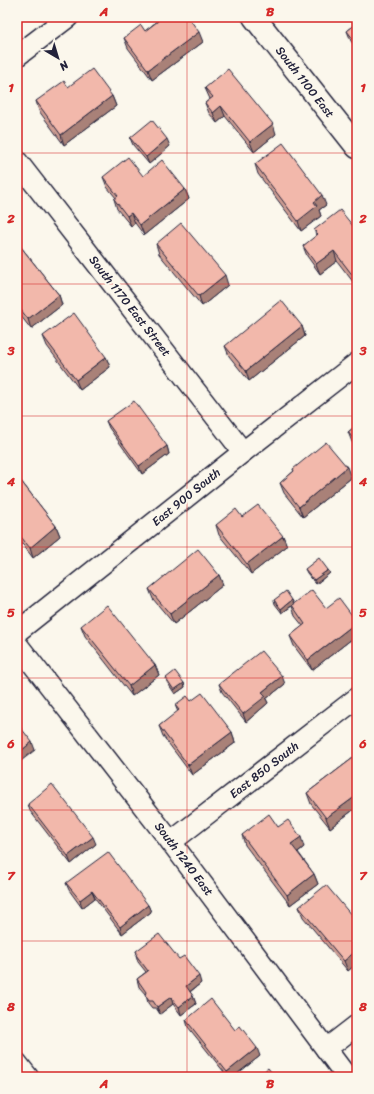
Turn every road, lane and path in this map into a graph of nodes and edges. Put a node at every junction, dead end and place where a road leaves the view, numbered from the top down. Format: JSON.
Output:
{"nodes":[{"id":1,"x":68,"y":17,"type":"edge"},
{"id":2,"x":254,"y":17,"type":"edge"},
{"id":3,"x":17,"y":56,"type":"edge"},
{"id":4,"x":357,"y":147,"type":"edge"},
{"id":5,"x":17,"y":160,"type":"edge"},
{"id":6,"x":357,"y":363,"type":"edge"},
{"id":7,"x":243,"y":452,"type":"junction"},
{"id":8,"x":17,"y":632,"type":"edge"},
{"id":9,"x":17,"y":644,"type":"edge"},
{"id":10,"x":357,"y":698,"type":"edge"},
{"id":11,"x":171,"y":842,"type":"junction"},
{"id":12,"x":357,"y":1025,"type":"edge"},
{"id":13,"x":326,"y":1049,"type":"junction"},
{"id":14,"x":17,"y":1063,"type":"edge"},
{"id":15,"x":28,"y":1077,"type":"edge"},
{"id":16,"x":347,"y":1077,"type":"edge"}],
"edges":[{"from":1,"to":3,"type":"street"},
{"from":2,"to":4,"type":"street","name":"South 1100 East"},
{"from":5,"to":7,"type":"street","name":"South 1170 East Street"},
{"from":6,"to":7,"type":"street","name":"East 900 South"},
{"from":7,"to":8,"type":"street","name":"East 900 South"},
{"from":9,"to":11,"type":"street","name":"South 1240 East"},
{"from":10,"to":11,"type":"street","name":"East 850 South"},
{"from":11,"to":13,"type":"street","name":"South 1240 East"},
{"from":12,"to":13,"type":"street"},
{"from":13,"to":16,"type":"street","name":"South 1240 East"},
{"from":14,"to":15,"type":"street"}]}
